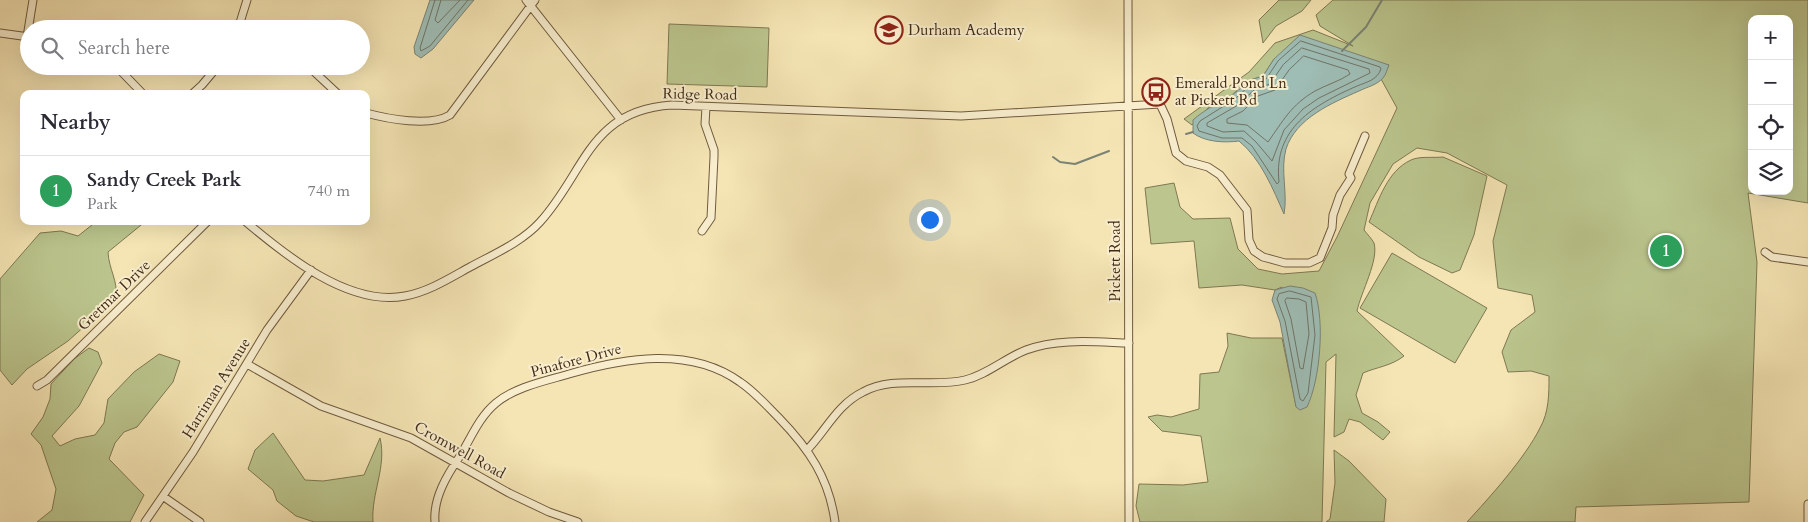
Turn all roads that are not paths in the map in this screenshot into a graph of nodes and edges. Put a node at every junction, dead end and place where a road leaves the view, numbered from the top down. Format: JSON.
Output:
{"nodes":[{"id":1,"x":33,"y":0,"type":"edge"},
{"id":2,"x":247,"y":0,"type":"edge"},
{"id":3,"x":1128,"y":0,"type":"edge"},
{"id":4,"x":530,"y":2,"type":"edge"},
{"id":5,"x":30,"y":20,"type":"edge"},
{"id":6,"x":241,"y":20,"type":"edge"},
{"id":7,"x":0,"y":33,"type":"edge"},
{"id":8,"x":20,"y":36,"type":"edge"},
{"id":9,"x":125,"y":75,"type":"edge"},
{"id":10,"x":210,"y":75,"type":"edge"},
{"id":11,"x":318,"y":75,"type":"edge"},
{"id":12,"x":139,"y":90,"type":"edge"},
{"id":13,"x":196,"y":90,"type":"edge"},
{"id":14,"x":334,"y":90,"type":"edge"},
{"id":15,"x":1129,"y":106,"type":"junction"},
{"id":16,"x":706,"y":107,"type":"junction"},
{"id":17,"x":370,"y":114,"type":"edge"},
{"id":18,"x":622,"y":120,"type":"junction"},
{"id":19,"x":1365,"y":136,"type":"dead end"},
{"id":20,"x":204,"y":225,"type":"edge"},
{"id":21,"x":251,"y":225,"type":"edge"},
{"id":22,"x":702,"y":231,"type":"dead end"},
{"id":23,"x":1764,"y":252,"type":"dead end"},
{"id":24,"x":1808,"y":262,"type":"edge"},
{"id":25,"x":311,"y":270,"type":"junction"},
{"id":26,"x":1128,"y":343,"type":"junction"},
{"id":27,"x":247,"y":364,"type":"junction"},
{"id":28,"x":37,"y":386,"type":"dead end"},
{"id":29,"x":808,"y":449,"type":"junction"},
{"id":30,"x":455,"y":463,"type":"junction"},
{"id":31,"x":164,"y":498,"type":"junction"},
{"id":32,"x":1808,"y":504,"type":"edge"},
{"id":33,"x":146,"y":522,"type":"edge"},
{"id":34,"x":200,"y":522,"type":"edge"},
{"id":35,"x":435,"y":522,"type":"edge"},
{"id":36,"x":578,"y":522,"type":"edge"},
{"id":37,"x":835,"y":522,"type":"edge"},
{"id":38,"x":1129,"y":522,"type":"edge"},
{"id":39,"x":1808,"y":522,"type":"edge"}],
"edges":[{"from":1,"to":5,"type":"street"},
{"from":2,"to":6,"type":"street"},
{"from":3,"to":15,"type":"street","name":"Pickett Road"},
{"from":4,"to":17,"type":"street"},
{"from":4,"to":18,"type":"street"},
{"from":7,"to":8,"type":"street"},
{"from":9,"to":12,"type":"street"},
{"from":10,"to":13,"type":"street"},
{"from":11,"to":14,"type":"street"},
{"from":15,"to":16,"type":"street","name":"Ridge Road"},
{"from":15,"to":19,"type":"street","name":"Ridge Road"},
{"from":15,"to":26,"type":"street","name":"Pickett Road"},
{"from":16,"to":18,"type":"street","name":"Ridge Road"},
{"from":16,"to":22,"type":"street"},
{"from":18,"to":25,"type":"street","name":"Ridge Road"},
{"from":20,"to":28,"type":"street","name":"Gretmar Drive"},
{"from":21,"to":25,"type":"street","name":"Ridge Road"},
{"from":23,"to":24,"type":"street"},
{"from":25,"to":27,"type":"street","name":"Harriman Avenue"},
{"from":26,"to":29,"type":"street"},
{"from":26,"to":38,"type":"street","name":"Pickett Road"},
{"from":27,"to":30,"type":"street","name":"Cromwell Road"},
{"from":27,"to":31,"type":"street","name":"Harriman Avenue"},
{"from":29,"to":30,"type":"street","name":"Pinafore Drive"},
{"from":29,"to":37,"type":"street","name":"Pinafore Drive"},
{"from":30,"to":35,"type":"street","name":"Pinafore Drive"},
{"from":30,"to":36,"type":"street","name":"Cromwell Road"},
{"from":31,"to":33,"type":"street","name":"Harriman Avenue"},
{"from":31,"to":34,"type":"street"},
{"from":32,"to":39,"type":"street"}]}
